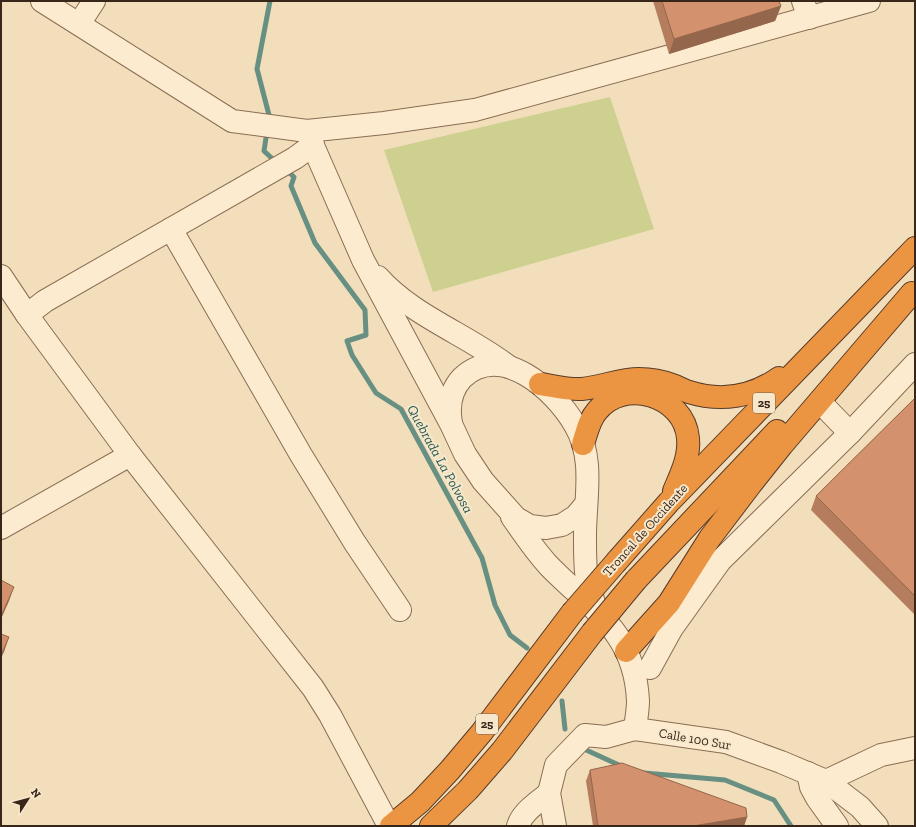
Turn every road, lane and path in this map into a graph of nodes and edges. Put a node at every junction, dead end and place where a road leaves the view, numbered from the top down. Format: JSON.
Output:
{"nodes":[{"id":1,"x":42,"y":1,"type":"edge"},
{"id":2,"x":94,"y":1,"type":"edge"},
{"id":3,"x":869,"y":1,"type":"edge"},
{"id":4,"x":806,"y":10,"type":"edge"},
{"id":5,"x":79,"y":24,"type":"junction"},
{"id":6,"x":303,"y":135,"type":"junction"},
{"id":7,"x":171,"y":229,"type":"junction"},
{"id":8,"x":915,"y":248,"type":"edge"},
{"id":9,"x":363,"y":260,"type":"junction"},
{"id":10,"x":1,"y":277,"type":"edge"},
{"id":11,"x":914,"y":292,"type":"edge"},
{"id":12,"x":27,"y":315,"type":"junction"},
{"id":13,"x":815,"y":350,"type":"junction"},
{"id":14,"x":915,"y":364,"type":"edge"},
{"id":15,"x":510,"y":368,"type":"junction"},
{"id":16,"x":540,"y":384,"type":"junction"},
{"id":17,"x":820,"y":402,"type":"junction"},
{"id":18,"x":451,"y":424,"type":"junction"},
{"id":19,"x":850,"y":433,"type":"junction"},
{"id":20,"x":583,"y":444,"type":"junction"},
{"id":21,"x":130,"y":455,"type":"junction"},
{"id":22,"x":669,"y":502,"type":"junction"},
{"id":23,"x":586,"y":504,"type":"junction"},
{"id":24,"x":505,"y":506,"type":"junction"},
{"id":25,"x":1,"y":528,"type":"edge"},
{"id":26,"x":400,"y":610,"type":"dead end"},
{"id":27,"x":596,"y":610,"type":"junction"},
{"id":28,"x":626,"y":651,"type":"junction"},
{"id":29,"x":650,"y":668,"type":"dead end"},
{"id":30,"x":635,"y":729,"type":"junction"},
{"id":31,"x":915,"y":748,"type":"edge"},
{"id":32,"x":817,"y":777,"type":"junction"},
{"id":33,"x":549,"y":793,"type":"junction"},
{"id":34,"x":390,"y":826,"type":"edge"},
{"id":35,"x":431,"y":826,"type":"edge"},
{"id":36,"x":518,"y":826,"type":"edge"},
{"id":37,"x":555,"y":826,"type":"edge"},
{"id":38,"x":837,"y":826,"type":"edge"},
{"id":39,"x":877,"y":826,"type":"edge"}],
"edges":[{"from":1,"to":5,"type":"street"},
{"from":2,"to":5,"type":"street"},
{"from":3,"to":4,"type":"street"},
{"from":4,"to":6,"type":"street"},
{"from":5,"to":6,"type":"street"},
{"from":6,"to":7,"type":"street"},
{"from":6,"to":9,"type":"street"},
{"from":7,"to":12,"type":"street"},
{"from":7,"to":26,"type":"street"},
{"from":8,"to":13,"type":"highway","name":"Troncal de Occidente","number":"25"},
{"from":9,"to":15,"type":"street"},
{"from":9,"to":18,"type":"street"},
{"from":10,"to":12,"type":"street"},
{"from":11,"to":17,"type":"highway"},
{"from":11,"to":35,"type":"highway","number":"25","bridge":true},
{"from":12,"to":21,"type":"street"},
{"from":13,"to":16,"type":"highway"},
{"from":13,"to":22,"type":"highway","name":"Troncal de Occidente","number":"25"},
{"from":14,"to":19,"type":"street"},
{"from":15,"to":16,"type":"street"},
{"from":15,"to":18,"type":"street"},
{"from":16,"to":20,"type":"street"},
{"from":17,"to":19,"type":"street"},
{"from":17,"to":28,"type":"highway"},
{"from":18,"to":24,"type":"street"},
{"from":19,"to":29,"type":"street"},
{"from":20,"to":22,"type":"highway"},
{"from":20,"to":23,"type":"street"},
{"from":21,"to":25,"type":"street"},
{"from":21,"to":34,"type":"street"},
{"from":22,"to":34,"type":"highway","name":"Troncal de Occidente","number":"25","bridge":true},
{"from":23,"to":24,"type":"street"},
{"from":23,"to":27,"type":"street"},
{"from":24,"to":27,"type":"street"},
{"from":27,"to":28,"type":"street"},
{"from":28,"to":30,"type":"street"},
{"from":30,"to":32,"type":"street","name":"Calle 100 Sur"},
{"from":30,"to":33,"type":"street","name":"Calle 100 Sur"},
{"from":31,"to":32,"type":"street"},
{"from":32,"to":38,"type":"street"},
{"from":32,"to":39,"type":"street","name":"Calle 100 Sur"},
{"from":33,"to":36,"type":"street"},
{"from":33,"to":37,"type":"street"}]}
